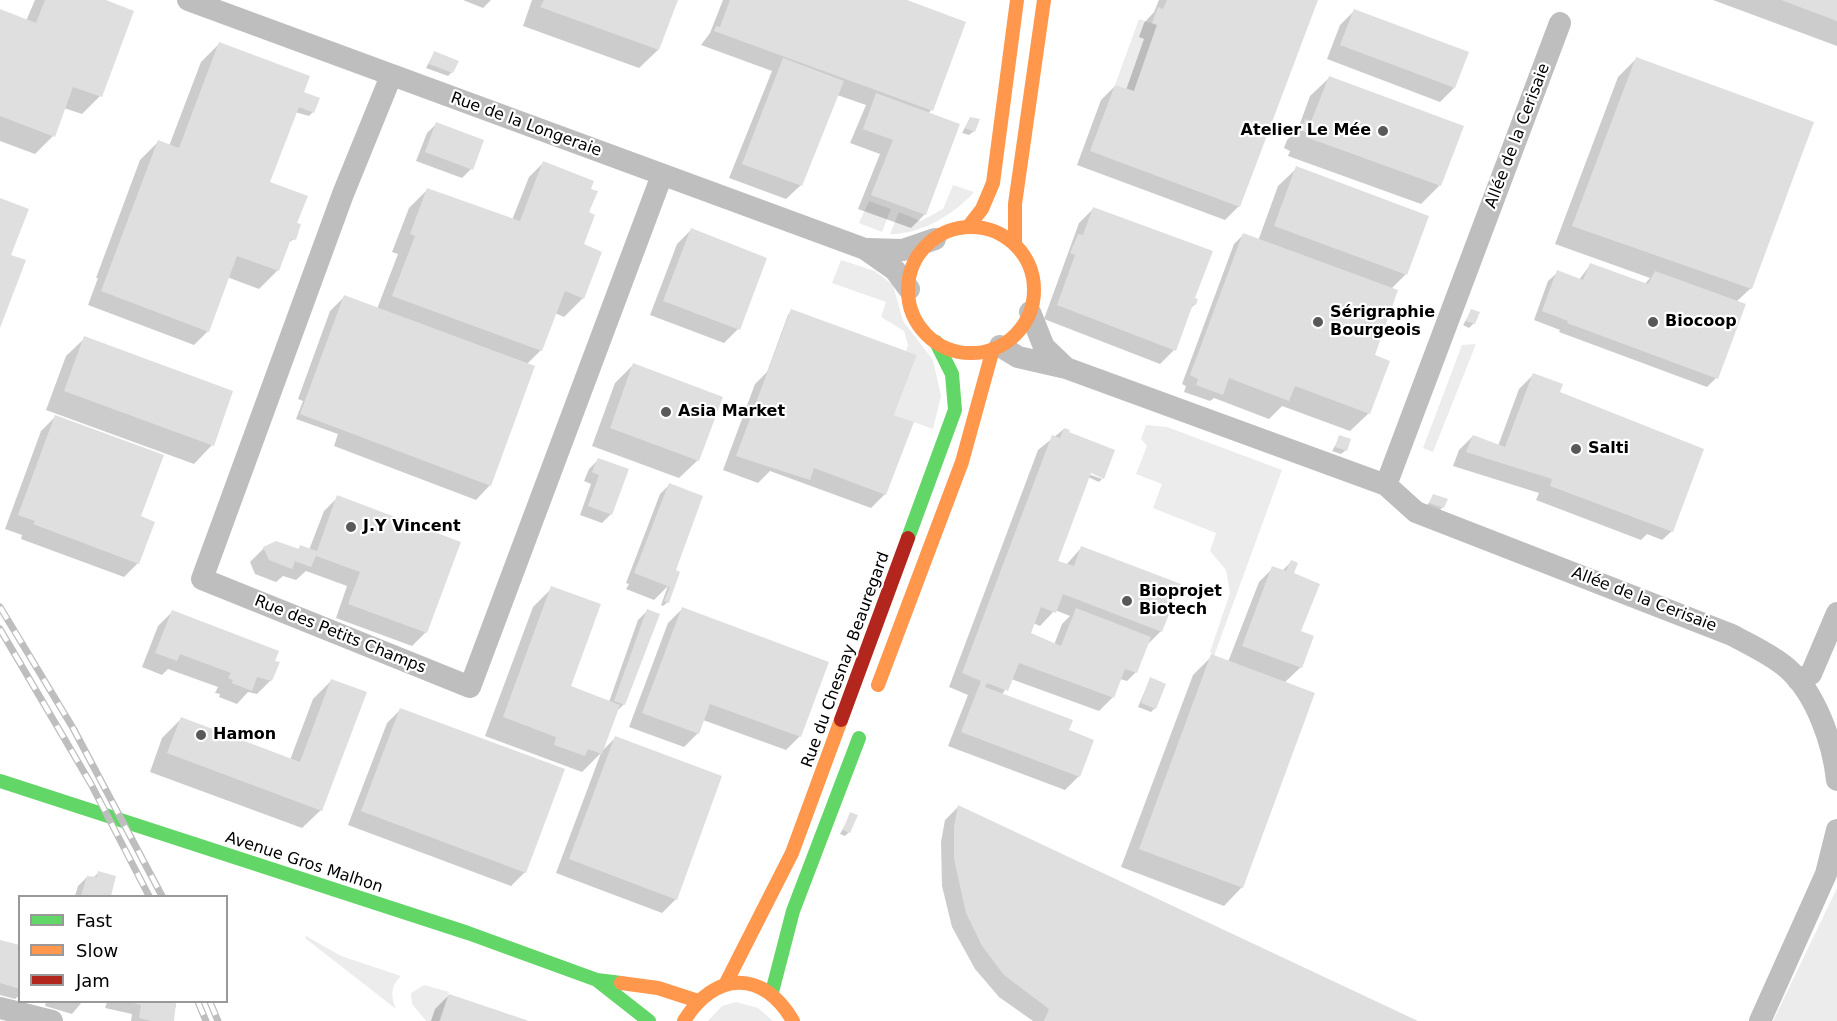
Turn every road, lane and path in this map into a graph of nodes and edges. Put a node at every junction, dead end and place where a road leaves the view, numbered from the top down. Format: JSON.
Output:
{"nodes":[{"id":1,"x":188,"y":0,"type":"edge"},
{"id":2,"x":1017,"y":0,"type":"edge"},
{"id":3,"x":1044,"y":0,"type":"edge"},
{"id":4,"x":1560,"y":22,"type":"dead end"},
{"id":5,"x":391,"y":76,"type":"junction"},
{"id":6,"x":662,"y":175,"type":"junction"},
{"id":7,"x":968,"y":227,"type":"junction"},
{"id":8,"x":935,"y":238,"type":"junction"},
{"id":9,"x":1015,"y":245,"type":"junction"},
{"id":10,"x":865,"y":249,"type":"junction"},
{"id":11,"x":909,"y":289,"type":"junction"},
{"id":12,"x":1030,"y":312,"type":"junction"},
{"id":13,"x":936,"y":342,"type":"junction"},
{"id":14,"x":997,"y":348,"type":"junction"},
{"id":15,"x":1066,"y":368,"type":"junction"},
{"id":16,"x":1386,"y":486,"type":"junction"},
{"id":17,"x":1837,"y":613,"type":"edge"},
{"id":18,"x":1798,"y":680,"type":"junction"},
{"id":19,"x":872,"y":701,"type":"dead end"},
{"id":20,"x":864,"y":723,"type":"dead end"},
{"id":21,"x":1837,"y":780,"type":"edge"},
{"id":22,"x":0,"y":781,"type":"edge"},
{"id":23,"x":1837,"y":830,"type":"edge"},
{"id":24,"x":597,"y":980,"type":"junction"},
{"id":25,"x":726,"y":983,"type":"junction"},
{"id":26,"x":772,"y":992,"type":"junction"},
{"id":27,"x":695,"y":1000,"type":"junction"},
{"id":28,"x":0,"y":1008,"type":"edge"},
{"id":29,"x":52,"y":1021,"type":"edge"},
{"id":30,"x":649,"y":1021,"type":"edge"},
{"id":31,"x":684,"y":1021,"type":"edge"},
{"id":32,"x":793,"y":1021,"type":"edge"},
{"id":33,"x":1760,"y":1021,"type":"edge"}],
"edges":[{"from":1,"to":5,"type":"street","name":"Rue de la Longeraie"},
{"from":2,"to":7,"type":"main road"},
{"from":3,"to":9,"type":"main road"},
{"from":4,"to":16,"type":"street","name":"Allée de la Cerisaie"},
{"from":5,"to":6,"type":"street","name":"Rue de la Longeraie"},
{"from":5,"to":6,"type":"street","name":"Rue des Petits Champs"},
{"from":6,"to":10,"type":"street","name":"Rue de la Longeraie"},
{"from":7,"to":8,"type":"main road"},
{"from":7,"to":9,"type":"main road"},
{"from":8,"to":10,"type":"street","name":"Rue de la Longeraie"},
{"from":8,"to":11,"type":"main road"},
{"from":9,"to":12,"type":"main road"},
{"from":10,"to":11,"type":"street","name":"Rue de la Longeraie"},
{"from":11,"to":13,"type":"main road"},
{"from":12,"to":14,"type":"main road"},
{"from":12,"to":15,"type":"street","name":"Allée de la Cerisaie"},
{"from":13,"to":14,"type":"main road"},
{"from":13,"to":25,"type":"main road","name":"Rue du Chesnay Beauregard"},
{"from":14,"to":15,"type":"street","name":"Allée de la Cerisaie"},
{"from":14,"to":19,"type":"main road"},
{"from":15,"to":16,"type":"street","name":"Allée de la Cerisaie"},
{"from":16,"to":18,"type":"street","name":"Allée de la Cerisaie"},
{"from":17,"to":18,"type":"street"},
{"from":18,"to":21,"type":"street","name":"Allée de la Cerisaie"},
{"from":20,"to":26,"type":"main road"},
{"from":22,"to":24,"type":"main road","name":"Avenue Gros Malhon"},
{"from":23,"to":33,"type":"street"},
{"from":24,"to":27,"type":"main road","name":"Avenue Gros Malhon"},
{"from":24,"to":30,"type":"main road","name":"Avenue Gros Malhon"},
{"from":25,"to":26,"type":"main road"},
{"from":25,"to":27,"type":"main road"},
{"from":26,"to":32,"type":"main road"},
{"from":27,"to":31,"type":"main road"},
{"from":28,"to":29,"type":"street"}]}
